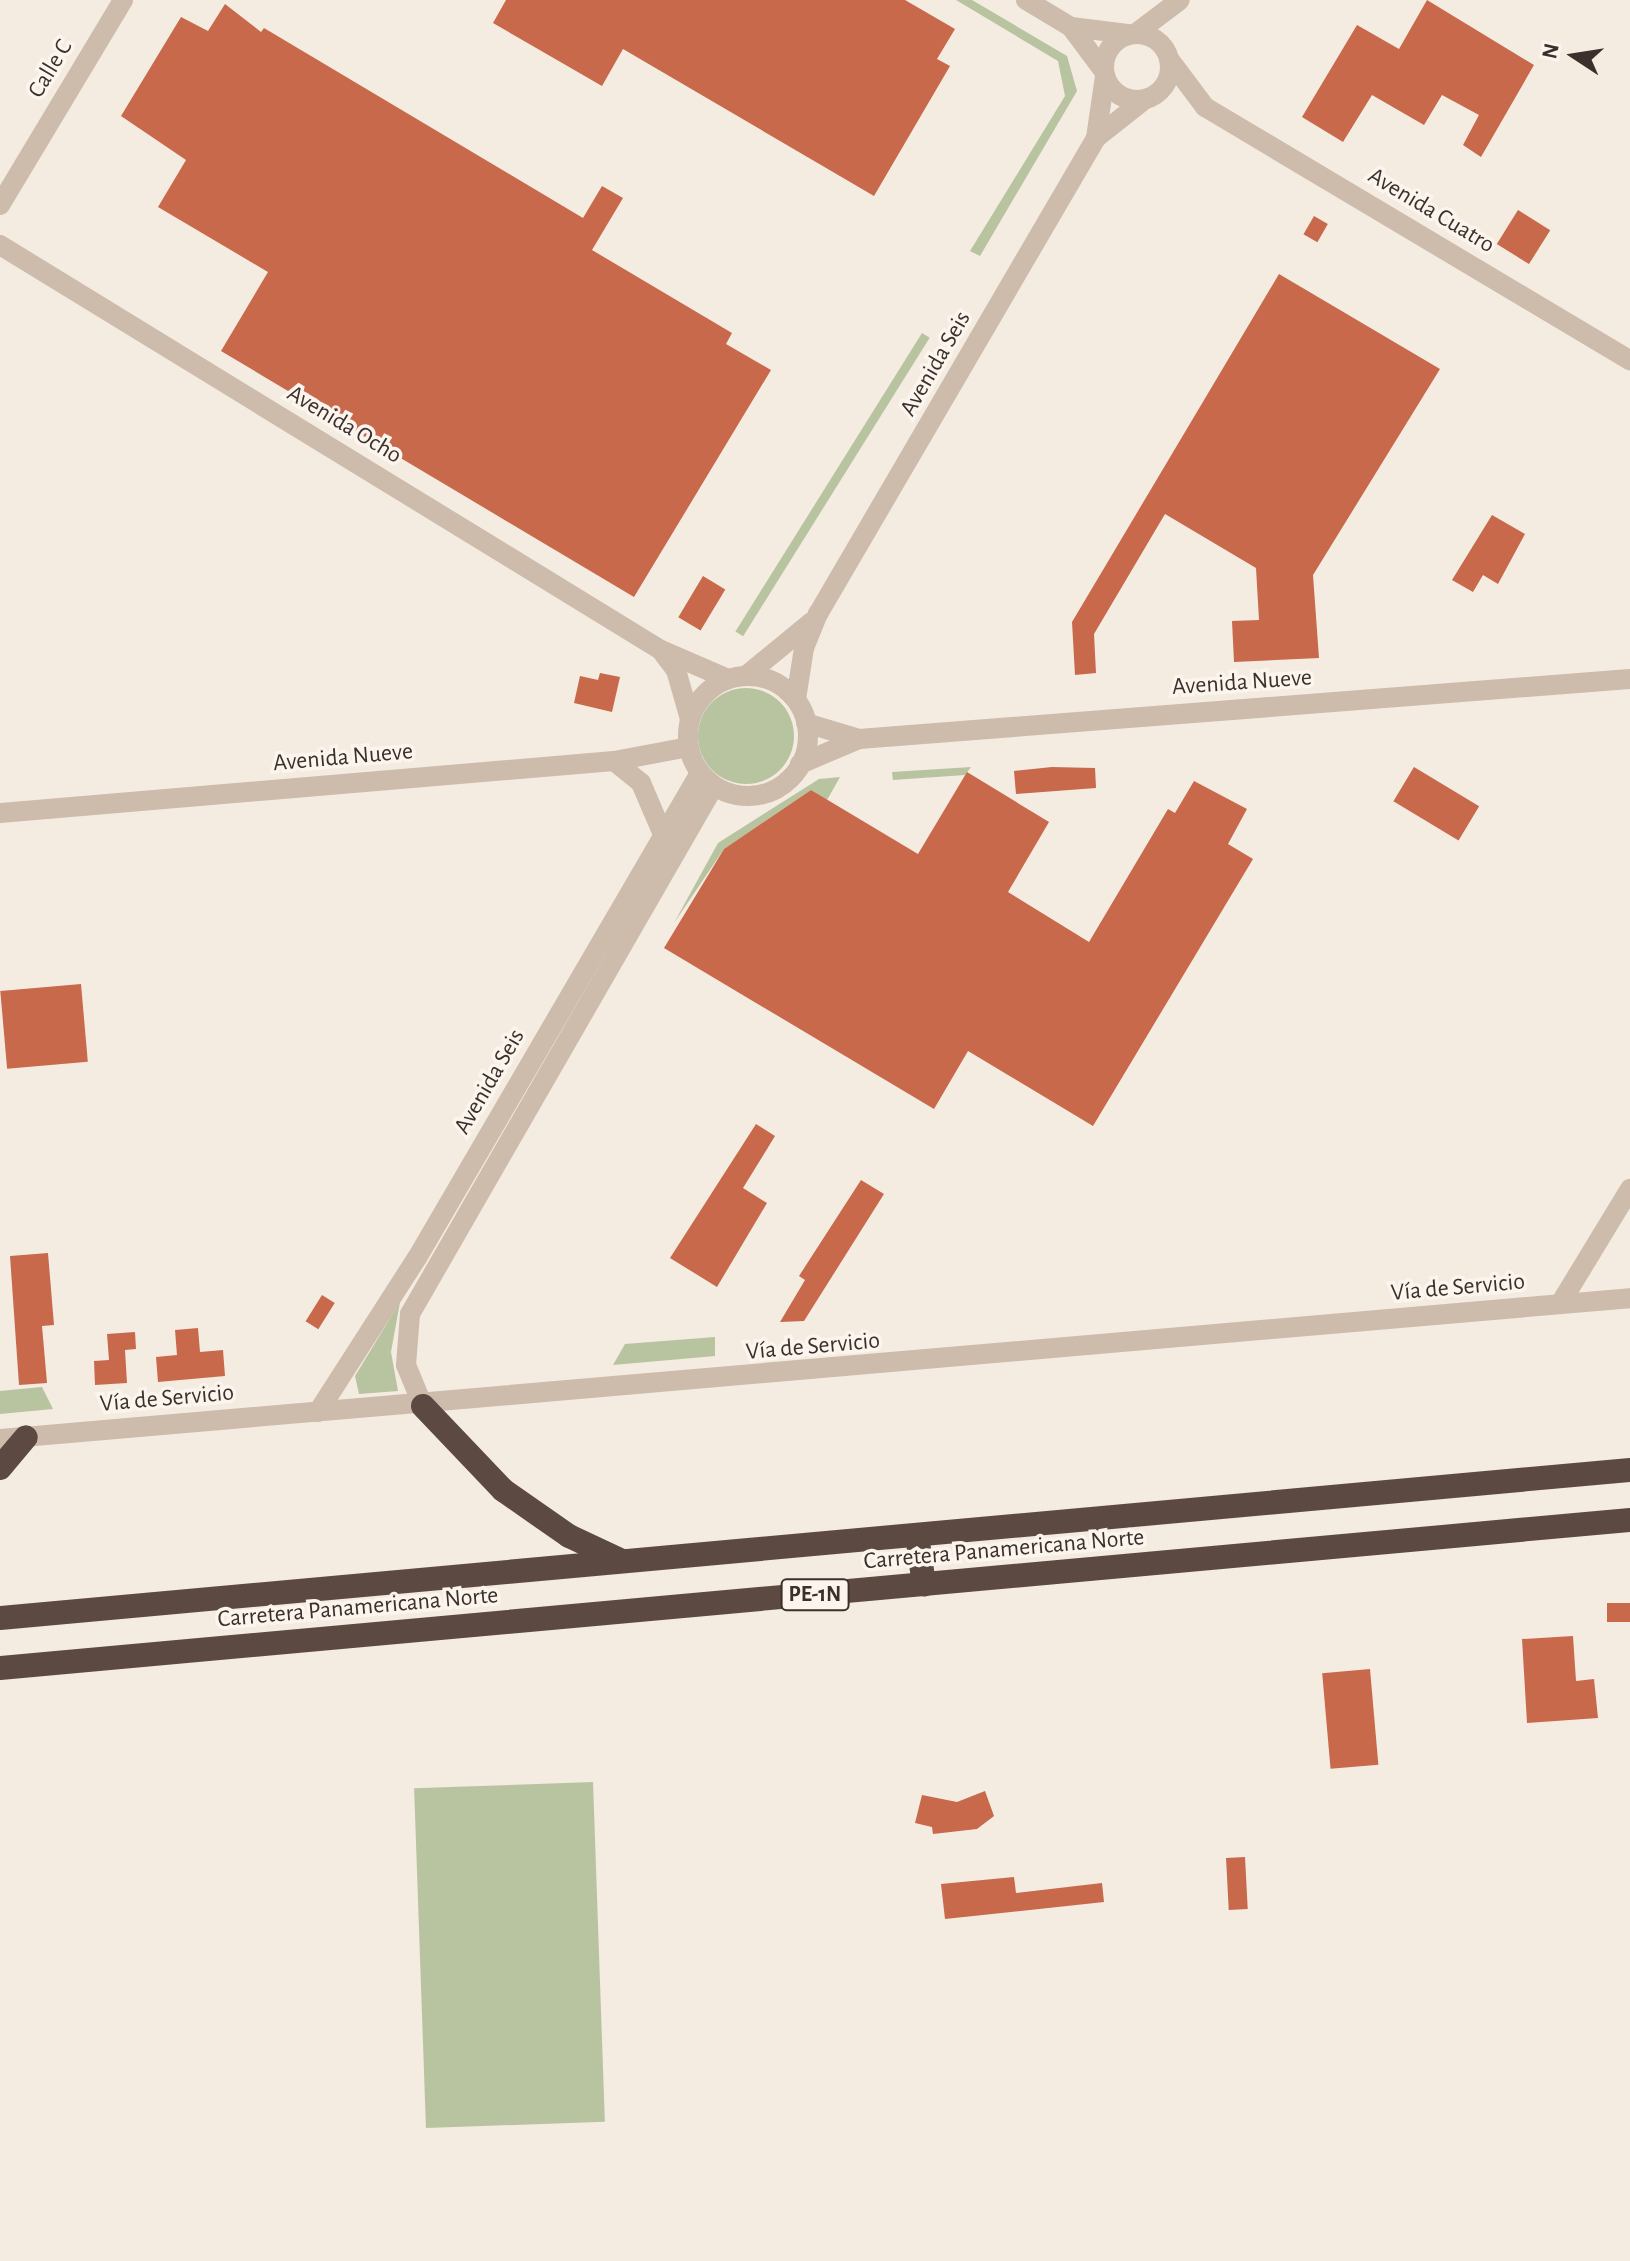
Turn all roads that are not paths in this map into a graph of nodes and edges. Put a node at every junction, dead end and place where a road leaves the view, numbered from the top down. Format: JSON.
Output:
{"nodes":[{"id":1,"x":123,"y":0,"type":"edge"},
{"id":2,"x":1026,"y":0,"type":"edge"},
{"id":3,"x":1180,"y":0,"type":"edge"},
{"id":4,"x":1071,"y":27,"type":"junction"},
{"id":5,"x":1132,"y":34,"type":"junction"},
{"id":6,"x":1168,"y":55,"type":"junction"},
{"id":7,"x":1104,"y":73,"type":"junction"},
{"id":8,"x":1147,"y":99,"type":"junction"},
{"id":9,"x":1205,"y":107,"type":"junction"},
{"id":10,"x":1096,"y":138,"type":"junction"},
{"id":11,"x":0,"y":205,"type":"edge"},
{"id":12,"x":0,"y":245,"type":"edge"},
{"id":13,"x":1630,"y":360,"type":"edge"},
{"id":14,"x":818,"y":614,"type":"junction"},
{"id":15,"x":661,"y":650,"type":"junction"},
{"id":16,"x":737,"y":677,"type":"junction"},
{"id":17,"x":1630,"y":679,"type":"edge"},
{"id":18,"x":796,"y":699,"type":"junction"},
{"id":19,"x":690,"y":719,"type":"junction"},
{"id":20,"x":806,"y":723,"type":"junction"},
{"id":21,"x":859,"y":739,"type":"junction"},
{"id":22,"x":689,"y":747,"type":"junction"},
{"id":23,"x":614,"y":761,"type":"junction"},
{"id":24,"x":800,"y":764,"type":"junction"},
{"id":25,"x":707,"y":780,"type":"junction"},
{"id":26,"x":0,"y":813,"type":"edge"},
{"id":27,"x":664,"y":835,"type":"junction"},
{"id":28,"x":670,"y":860,"type":"junction"},
{"id":29,"x":1630,"y":1189,"type":"edge"},
{"id":30,"x":1630,"y":1298,"type":"edge"},
{"id":31,"x":1560,"y":1304,"type":"junction"},
{"id":32,"x":423,"y":1406,"type":"junction"},
{"id":33,"x":318,"y":1412,"type":"junction"},
{"id":34,"x":26,"y":1437,"type":"junction"},
{"id":35,"x":0,"y":1439,"type":"edge"},
{"id":36,"x":0,"y":1468,"type":"edge"},
{"id":37,"x":1630,"y":1470,"type":"edge"},
{"id":38,"x":1630,"y":1520,"type":"edge"},
{"id":39,"x":917,"y":1535,"type":"junction"},
{"id":40,"x":622,"y":1562,"type":"junction"},
{"id":41,"x":924,"y":1585,"type":"junction"},
{"id":42,"x":0,"y":1618,"type":"edge"},
{"id":43,"x":0,"y":1668,"type":"edge"}],
"edges":[{"from":1,"to":11,"type":"street","name":"Calle C"},
{"from":2,"to":4,"type":"street"},
{"from":3,"to":5,"type":"street"},
{"from":3,"to":6,"type":"street"},
{"from":4,"to":5,"type":"street"},
{"from":4,"to":7,"type":"street"},
{"from":5,"to":6,"type":"street"},
{"from":5,"to":7,"type":"street"},
{"from":6,"to":8,"type":"street"},
{"from":6,"to":9,"type":"street","name":"Avenida Cuatro"},
{"from":7,"to":8,"type":"street"},
{"from":7,"to":10,"type":"street"},
{"from":8,"to":9,"type":"street","name":"Avenida Cuatro"},
{"from":8,"to":10,"type":"street"},
{"from":9,"to":13,"type":"street","name":"Avenida Cuatro"},
{"from":10,"to":14,"type":"street","name":"Avenida Seis"},
{"from":12,"to":15,"type":"street","name":"Avenida Ocho"},
{"from":14,"to":16,"type":"street","name":"Avenida Seis"},
{"from":14,"to":18,"type":"street","name":"Avenida Seis"},
{"from":15,"to":16,"type":"street","name":"Avenida Ocho"},
{"from":15,"to":19,"type":"street","name":"Avenida Ocho"},
{"from":16,"to":18,"type":"street"},
{"from":16,"to":19,"type":"street"},
{"from":17,"to":21,"type":"street","name":"Avenida Nueve"},
{"from":18,"to":20,"type":"street"},
{"from":19,"to":22,"type":"street"},
{"from":20,"to":21,"type":"street","name":"Avenida Nueve"},
{"from":20,"to":24,"type":"street"},
{"from":21,"to":24,"type":"street","name":"Avenida Nueve"},
{"from":22,"to":23,"type":"street","name":"Avenida Nueve"},
{"from":22,"to":25,"type":"street"},
{"from":23,"to":26,"type":"street","name":"Avenida Nueve"},
{"from":23,"to":27,"type":"street"},
{"from":24,"to":25,"type":"street"},
{"from":25,"to":27,"type":"street","name":"Avenida Seis"},
{"from":25,"to":28,"type":"street","name":"Avenida Seis"},
{"from":27,"to":28,"type":"street"},
{"from":27,"to":33,"type":"street","name":"Avenida Seis"},
{"from":28,"to":32,"type":"street","name":"Avenida Seis"},
{"from":29,"to":31,"type":"street"},
{"from":30,"to":31,"type":"street","name":"Vía de Servicio"},
{"from":31,"to":32,"type":"street","name":"Vía de Servicio"},
{"from":32,"to":33,"type":"street","name":"Vía de Servicio"},
{"from":32,"to":40,"type":"highway"},
{"from":33,"to":34,"type":"street","name":"Vía de Servicio"},
{"from":34,"to":35,"type":"street","name":"Vía de Servicio"},
{"from":34,"to":36,"type":"highway"},
{"from":37,"to":39,"type":"highway","name":"Carretera Panamericana Norte","number":"PE-1N"},
{"from":38,"to":41,"type":"highway","name":"Carretera Panamericana Norte","number":"PE-1N"},
{"from":39,"to":40,"type":"highway","name":"Carretera Panamericana Norte","number":"PE-1N"},
{"from":39,"to":41,"type":"highway"},
{"from":40,"to":42,"type":"highway","name":"Carretera Panamericana Norte","number":"PE-1N"},
{"from":41,"to":43,"type":"highway","name":"Carretera Panamericana Norte","number":"PE-1N"}]}
